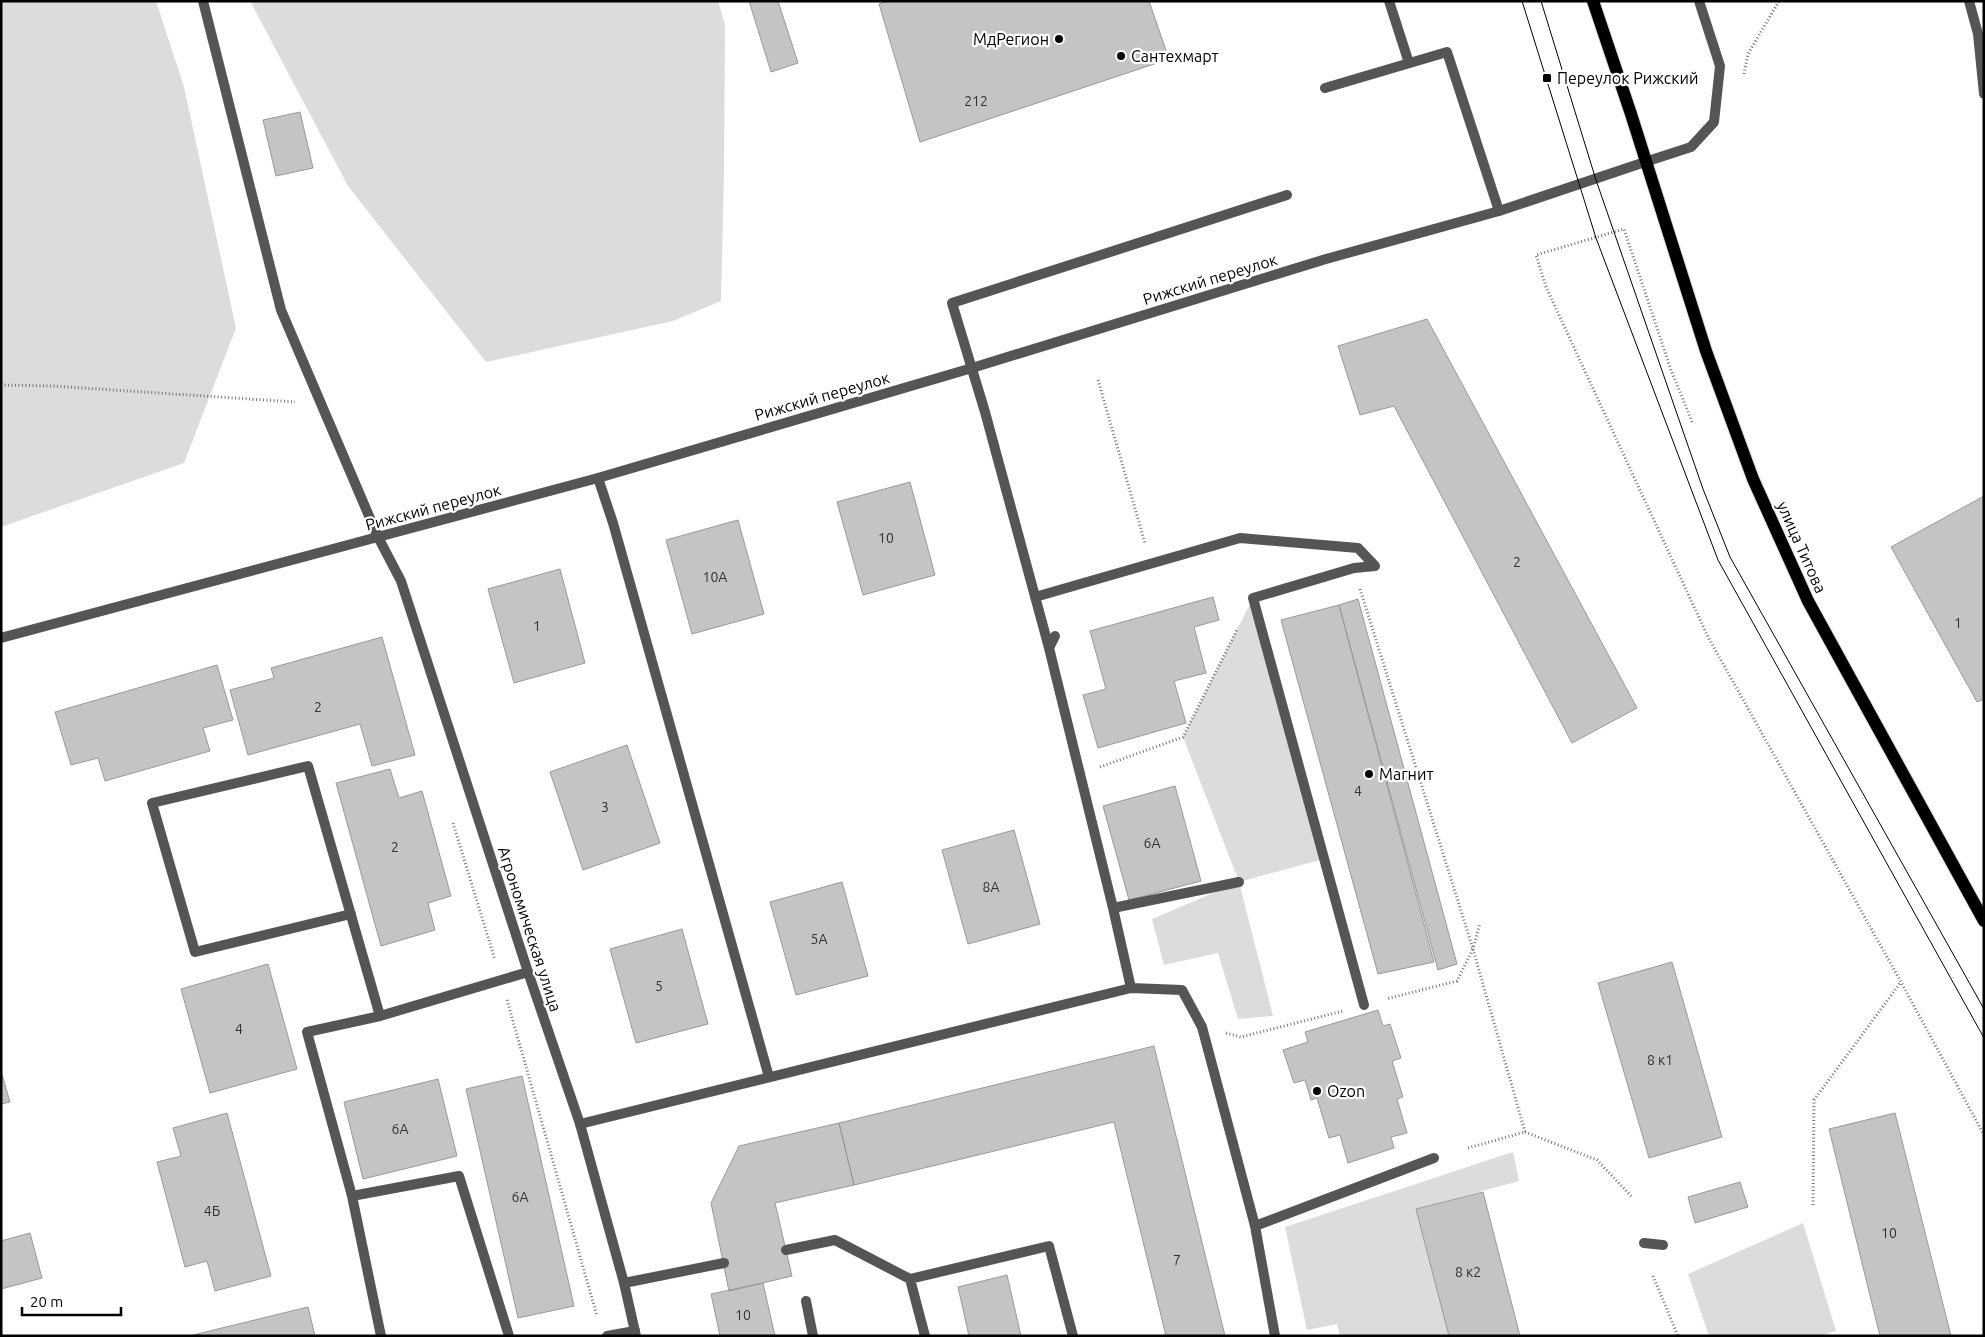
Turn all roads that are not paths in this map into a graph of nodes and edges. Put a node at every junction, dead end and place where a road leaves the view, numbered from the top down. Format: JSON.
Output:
{"nodes":[{"id":1,"x":203,"y":1,"type":"edge"},
{"id":2,"x":1389,"y":1,"type":"edge"},
{"id":3,"x":1592,"y":1,"type":"edge"},
{"id":4,"x":1699,"y":1,"type":"edge"},
{"id":5,"x":1969,"y":1,"type":"edge"},
{"id":6,"x":1409,"y":63,"type":"junction"},
{"id":7,"x":1325,"y":88,"type":"dead end"},
{"id":8,"x":1984,"y":94,"type":"edge"},
{"id":9,"x":1645,"y":162,"type":"junction"},
{"id":10,"x":1287,"y":195,"type":"dead end"},
{"id":11,"x":1499,"y":211,"type":"junction"},
{"id":12,"x":972,"y":368,"type":"junction"},
{"id":13,"x":598,"y":478,"type":"junction"},
{"id":14,"x":378,"y":537,"type":"junction"},
{"id":15,"x":1035,"y":597,"type":"junction"},
{"id":16,"x":1055,"y":636,"type":"dead end"},
{"id":17,"x":1,"y":638,"type":"edge"},
{"id":18,"x":1050,"y":648,"type":"junction"},
{"id":19,"x":1239,"y":882,"type":"dead end"},
{"id":20,"x":1113,"y":908,"type":"junction"},
{"id":21,"x":351,"y":914,"type":"junction"},
{"id":22,"x":1984,"y":921,"type":"edge"},
{"id":23,"x":528,"y":972,"type":"junction"},
{"id":24,"x":1131,"y":988,"type":"junction"},
{"id":25,"x":1364,"y":1005,"type":"road end"},
{"id":26,"x":380,"y":1016,"type":"junction"},
{"id":27,"x":769,"y":1077,"type":"junction"},
{"id":28,"x":580,"y":1124,"type":"junction"},
{"id":29,"x":1434,"y":1158,"type":"dead end"},
{"id":30,"x":352,"y":1196,"type":"junction"},
{"id":31,"x":1255,"y":1226,"type":"junction"},
{"id":32,"x":1644,"y":1243,"type":"dead end"},
{"id":33,"x":1664,"y":1245,"type":"dead end"},
{"id":34,"x":786,"y":1250,"type":"dead end"},
{"id":35,"x":724,"y":1263,"type":"dead end"},
{"id":36,"x":910,"y":1279,"type":"junction"},
{"id":37,"x":624,"y":1283,"type":"junction"},
{"id":38,"x":806,"y":1301,"type":"dead end"},
{"id":39,"x":636,"y":1334,"type":"edge"},
{"id":40,"x":381,"y":1336,"type":"edge"},
{"id":41,"x":509,"y":1336,"type":"edge"},
{"id":42,"x":607,"y":1336,"type":"edge"},
{"id":43,"x":813,"y":1336,"type":"edge"},
{"id":44,"x":925,"y":1336,"type":"edge"},
{"id":45,"x":1073,"y":1336,"type":"edge"},
{"id":46,"x":1275,"y":1336,"type":"edge"}],
"edges":[{"from":1,"to":14,"type":"street","name":"Агрономическая улица"},
{"from":2,"to":6,"type":"street"},
{"from":3,"to":9,"type":"main road","name":"улица Титова"},
{"from":4,"to":9,"type":"street","name":"Рижский переулок"},
{"from":5,"to":8,"type":"street"},
{"from":6,"to":7,"type":"street"},
{"from":6,"to":11,"type":"street"},
{"from":9,"to":11,"type":"street","name":"Рижский переулок"},
{"from":9,"to":22,"type":"main road","name":"улица Титова"},
{"from":10,"to":12,"type":"street"},
{"from":11,"to":12,"type":"street","name":"Рижский переулок"},
{"from":12,"to":13,"type":"street","name":"Рижский переулок"},
{"from":12,"to":15,"type":"street"},
{"from":13,"to":14,"type":"street","name":"Рижский переулок"},
{"from":13,"to":27,"type":"street"},
{"from":14,"to":17,"type":"street","name":"Рижский переулок"},
{"from":14,"to":23,"type":"street","name":"Агрономическая улица"},
{"from":15,"to":18,"type":"street"},
{"from":15,"to":25,"type":"street"},
{"from":16,"to":18,"type":"street"},
{"from":18,"to":20,"type":"street"},
{"from":19,"to":20,"type":"street"},
{"from":20,"to":24,"type":"street"},
{"from":21,"to":21,"type":"street"},
{"from":21,"to":26,"type":"street"},
{"from":23,"to":26,"type":"street"},
{"from":23,"to":28,"type":"street","name":"Агрономическая улица"},
{"from":24,"to":27,"type":"street"},
{"from":24,"to":31,"type":"street"},
{"from":26,"to":30,"type":"street"},
{"from":27,"to":28,"type":"street"},
{"from":28,"to":37,"type":"street","name":"Агрономическая улица"},
{"from":29,"to":31,"type":"street"},
{"from":30,"to":40,"type":"street"},
{"from":30,"to":41,"type":"street"},
{"from":31,"to":46,"type":"street"},
{"from":32,"to":33,"type":"street"},
{"from":34,"to":36,"type":"street"},
{"from":35,"to":37,"type":"street"},
{"from":36,"to":44,"type":"street"},
{"from":36,"to":45,"type":"street"},
{"from":37,"to":39,"type":"street","name":"Агрономическая улица"},
{"from":38,"to":43,"type":"street"},
{"from":39,"to":42,"type":"street"}]}
